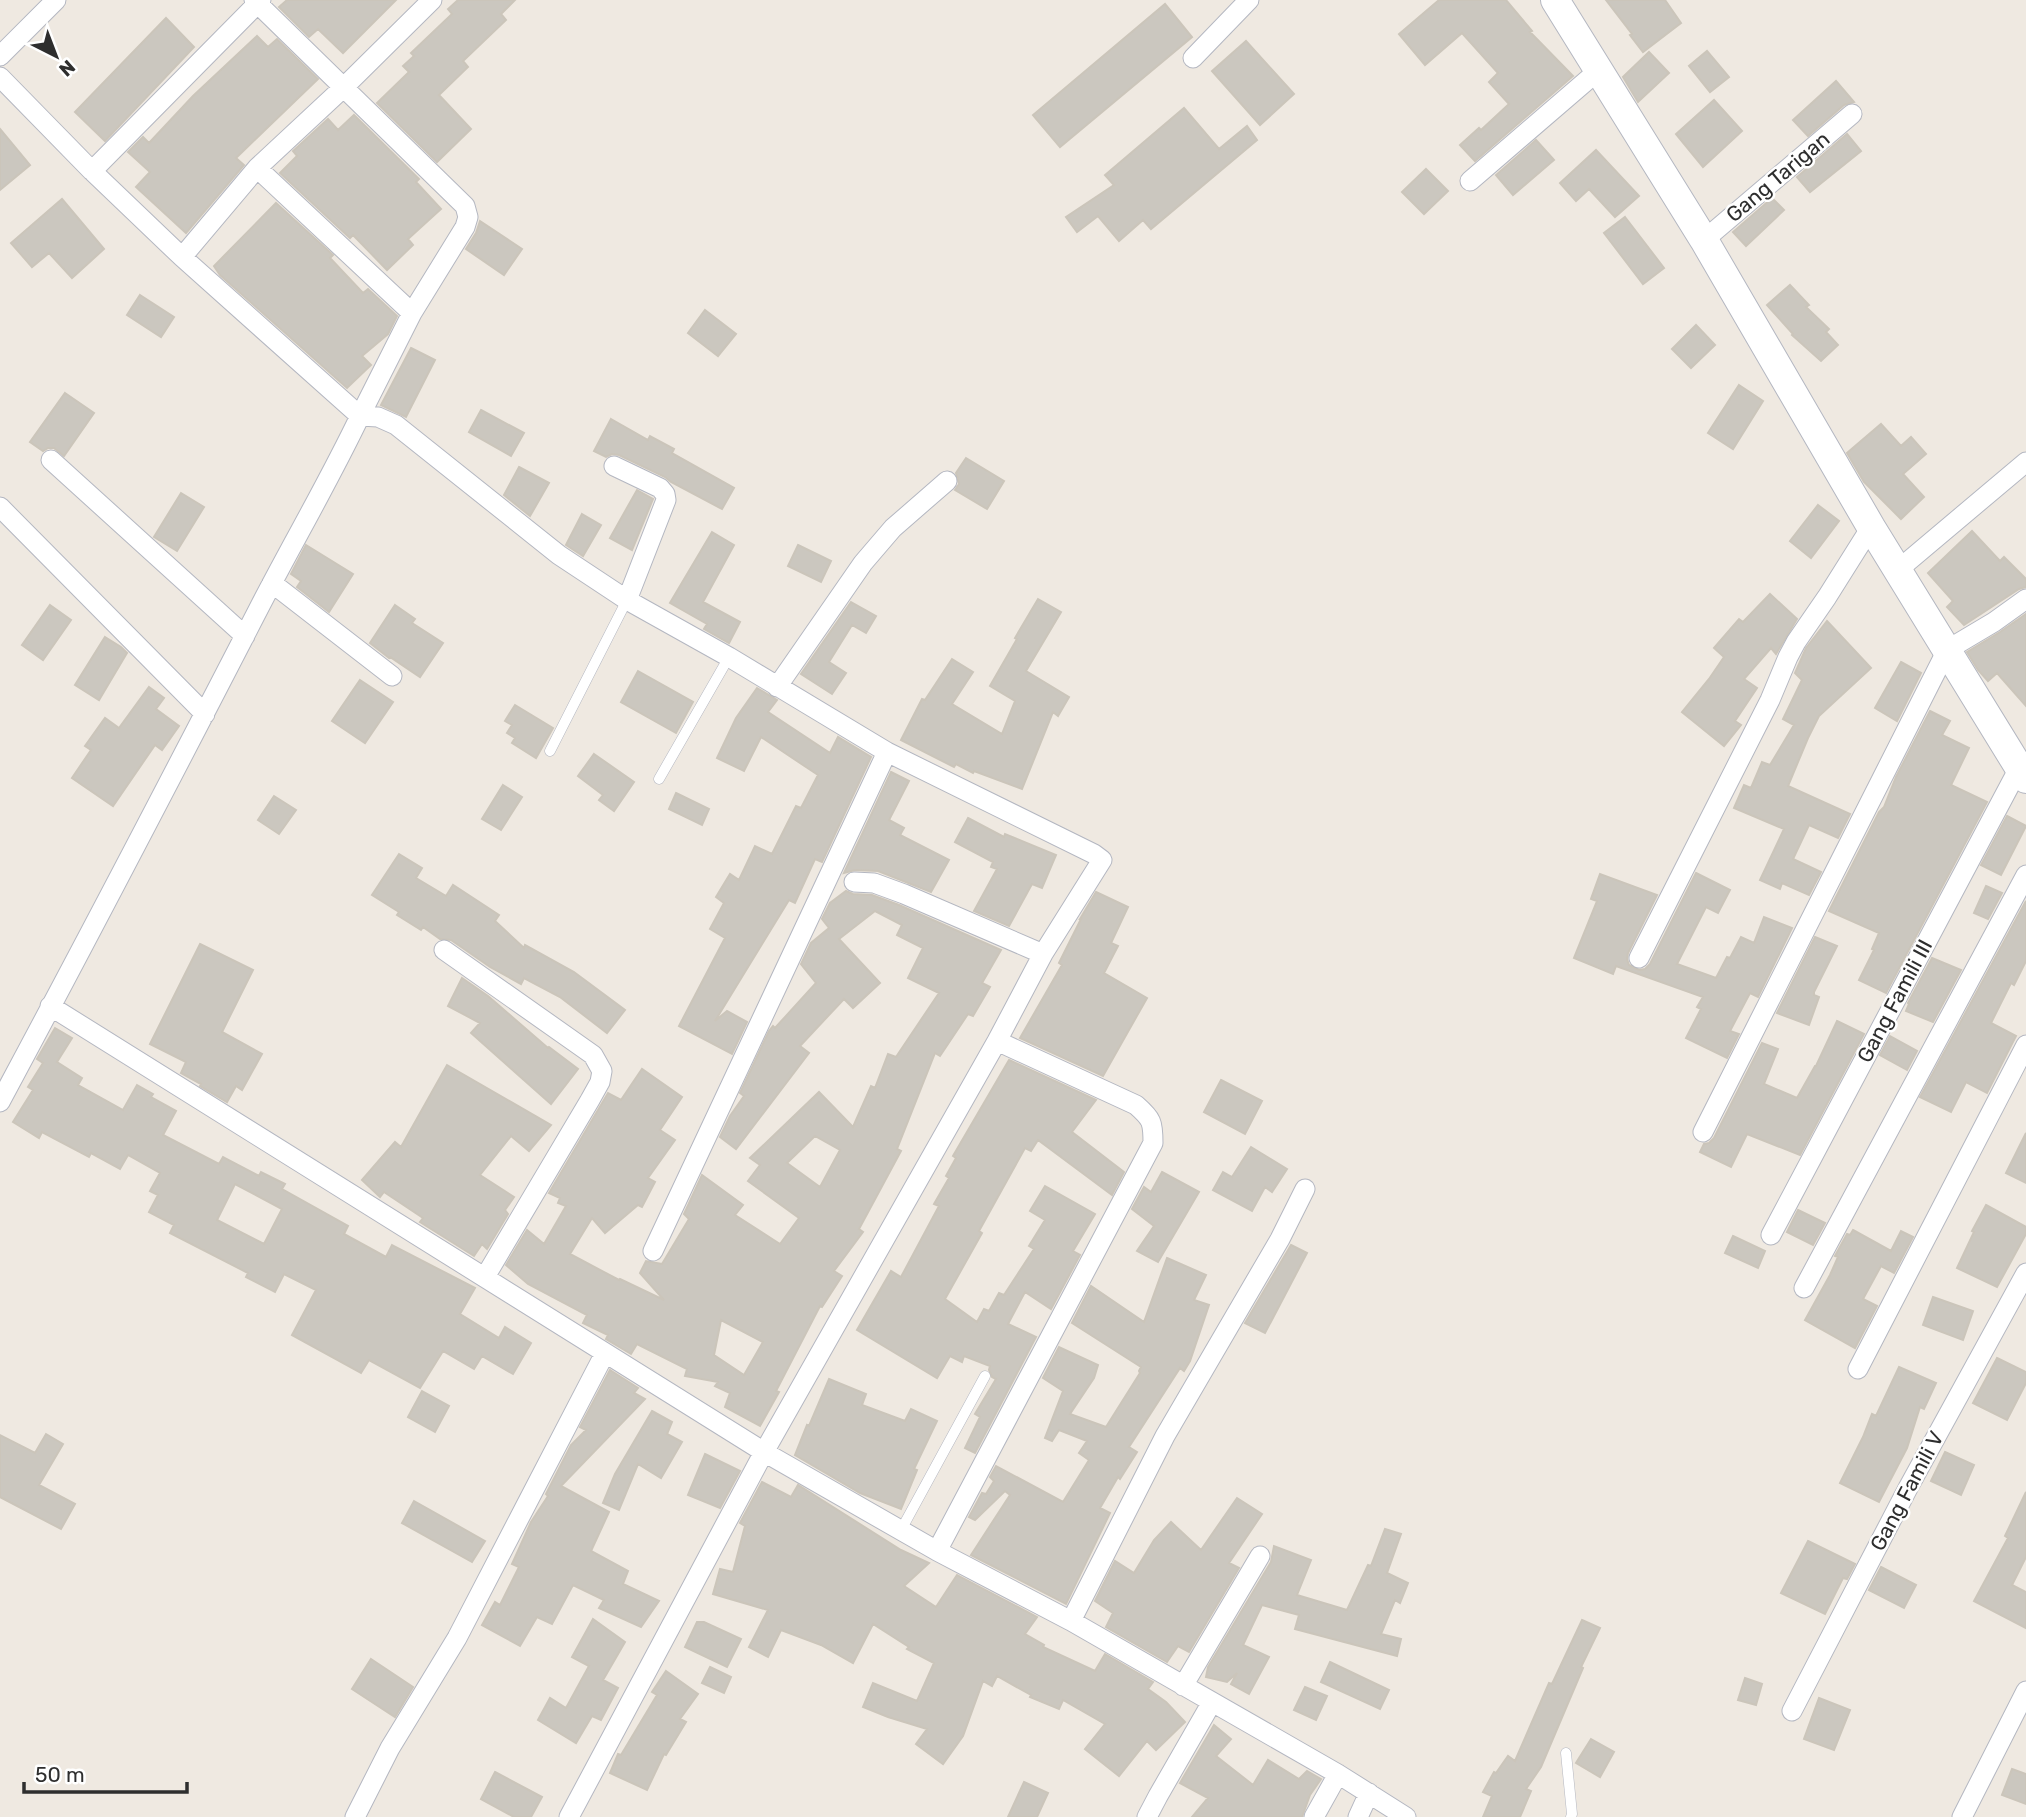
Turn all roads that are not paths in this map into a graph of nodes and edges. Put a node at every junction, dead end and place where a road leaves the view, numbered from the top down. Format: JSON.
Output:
{"nodes":[{"id":1,"x":56,"y":0,"type":"edge"},
{"id":2,"x":432,"y":0,"type":"edge"},
{"id":3,"x":1249,"y":0,"type":"edge"},
{"id":4,"x":1555,"y":0,"type":"edge"},
{"id":5,"x":258,"y":1,"type":"edge"},
{"id":6,"x":0,"y":56,"type":"edge"},
{"id":7,"x":1193,"y":58,"type":"dead end"},
{"id":8,"x":1599,"y":70,"type":"junction"},
{"id":9,"x":0,"y":77,"type":"edge"},
{"id":10,"x":344,"y":87,"type":"junction"},
{"id":11,"x":1852,"y":114,"type":"dead end"},
{"id":12,"x":257,"y":169,"type":"junction"},
{"id":13,"x":92,"y":171,"type":"junction"},
{"id":14,"x":1470,"y":181,"type":"dead end"},
{"id":15,"x":1704,"y":240,"type":"junction"},
{"id":16,"x":182,"y":257,"type":"junction"},
{"id":17,"x":412,"y":313,"type":"junction"},
{"id":18,"x":360,"y":415,"type":"junction"},
{"id":19,"x":51,"y":460,"type":"dead end"},
{"id":20,"x":2026,"y":462,"type":"edge"},
{"id":21,"x":614,"y":467,"type":"dead end"},
{"id":22,"x":947,"y":481,"type":"dead end"},
{"id":23,"x":0,"y":508,"type":"edge"},
{"id":24,"x":1871,"y":527,"type":"junction"},
{"id":25,"x":1899,"y":569,"type":"junction"},
{"id":26,"x":272,"y":583,"type":"junction"},
{"id":27,"x":2026,"y":599,"type":"edge"},
{"id":28,"x":627,"y":600,"type":"junction"},
{"id":29,"x":245,"y":636,"type":"junction"},
{"id":30,"x":1947,"y":650,"type":"junction"},
{"id":31,"x":729,"y":657,"type":"junction"},
{"id":32,"x":392,"y":676,"type":"dead end"},
{"id":33,"x":776,"y":687,"type":"junction"},
{"id":34,"x":205,"y":714,"type":"junction"},
{"id":35,"x":551,"y":751,"type":"dead end"},
{"id":36,"x":887,"y":752,"type":"junction"},
{"id":37,"x":2022,"y":773,"type":"edge"},
{"id":38,"x":659,"y":779,"type":"dead end"},
{"id":39,"x":2026,"y":875,"type":"edge"},
{"id":40,"x":854,"y":882,"type":"dead end"},
{"id":41,"x":444,"y":950,"type":"dead end"},
{"id":42,"x":1043,"y":954,"type":"junction"},
{"id":43,"x":1639,"y":958,"type":"dead end"},
{"id":44,"x":50,"y":1006,"type":"junction"},
{"id":45,"x":997,"y":1041,"type":"junction"},
{"id":46,"x":2026,"y":1045,"type":"edge"},
{"id":47,"x":0,"y":1102,"type":"edge"},
{"id":48,"x":1703,"y":1132,"type":"dead end"},
{"id":49,"x":1305,"y":1189,"type":"dead end"},
{"id":50,"x":1772,"y":1235,"type":"dead end"},
{"id":51,"x":653,"y":1251,"type":"dead end"},
{"id":52,"x":2026,"y":1273,"type":"edge"},
{"id":53,"x":485,"y":1277,"type":"junction"},
{"id":54,"x":1804,"y":1288,"type":"dead end"},
{"id":55,"x":605,"y":1353,"type":"junction"},
{"id":56,"x":1858,"y":1369,"type":"dead end"},
{"id":57,"x":985,"y":1376,"type":"dead end"},
{"id":58,"x":764,"y":1452,"type":"junction"},
{"id":59,"x":901,"y":1530,"type":"junction"},
{"id":60,"x":937,"y":1551,"type":"junction"},
{"id":61,"x":1259,"y":1556,"type":"dead end"},
{"id":62,"x":1071,"y":1621,"type":"junction"},
{"id":63,"x":1184,"y":1686,"type":"junction"},
{"id":64,"x":2026,"y":1691,"type":"edge"},
{"id":65,"x":1212,"y":1702,"type":"junction"},
{"id":66,"x":1792,"y":1711,"type":"dead end"},
{"id":67,"x":1566,"y":1753,"type":"dead end"},
{"id":68,"x":1338,"y":1774,"type":"junction"},
{"id":69,"x":1369,"y":1793,"type":"junction"},
{"id":70,"x":355,"y":1817,"type":"edge"},
{"id":71,"x":569,"y":1817,"type":"edge"},
{"id":72,"x":1147,"y":1817,"type":"edge"},
{"id":73,"x":1314,"y":1817,"type":"edge"},
{"id":74,"x":1358,"y":1817,"type":"edge"},
{"id":75,"x":1406,"y":1817,"type":"edge"},
{"id":76,"x":1570,"y":1817,"type":"edge"},
{"id":77,"x":1962,"y":1817,"type":"edge"}],
"edges":[{"from":1,"to":6,"type":"street"},
{"from":2,"to":10,"type":"street"},
{"from":3,"to":7,"type":"street"},
{"from":4,"to":8,"type":"main road"},
{"from":5,"to":10,"type":"street"},
{"from":5,"to":13,"type":"street"},
{"from":8,"to":14,"type":"street"},
{"from":8,"to":15,"type":"main road"},
{"from":9,"to":13,"type":"street"},
{"from":10,"to":12,"type":"street"},
{"from":10,"to":17,"type":"street"},
{"from":11,"to":15,"type":"street","name":"Gang Tarigan"},
{"from":12,"to":16,"type":"street"},
{"from":12,"to":17,"type":"street"},
{"from":13,"to":16,"type":"street"},
{"from":15,"to":24,"type":"main road"},
{"from":16,"to":18,"type":"street"},
{"from":17,"to":18,"type":"street"},
{"from":18,"to":26,"type":"street"},
{"from":18,"to":28,"type":"street"},
{"from":19,"to":29,"type":"street"},
{"from":20,"to":25,"type":"street"},
{"from":21,"to":28,"type":"street"},
{"from":22,"to":33,"type":"street"},
{"from":23,"to":34,"type":"street"},
{"from":24,"to":25,"type":"main road"},
{"from":24,"to":43,"type":"street"},
{"from":25,"to":30,"type":"main road"},
{"from":26,"to":29,"type":"street"},
{"from":26,"to":32,"type":"street"},
{"from":27,"to":30,"type":"street"},
{"from":28,"to":31,"type":"street"},
{"from":28,"to":35,"type":"lane"},
{"from":29,"to":34,"type":"street"},
{"from":30,"to":37,"type":"main road"},
{"from":30,"to":48,"type":"street"},
{"from":31,"to":33,"type":"street"},
{"from":31,"to":38,"type":"lane"},
{"from":33,"to":36,"type":"street"},
{"from":34,"to":44,"type":"street"},
{"from":36,"to":42,"type":"street"},
{"from":36,"to":51,"type":"street"},
{"from":37,"to":50,"type":"street","name":"Gang Famili III"},
{"from":39,"to":54,"type":"street"},
{"from":40,"to":42,"type":"street"},
{"from":41,"to":53,"type":"street"},
{"from":42,"to":45,"type":"street"},
{"from":44,"to":47,"type":"street"},
{"from":44,"to":53,"type":"street"},
{"from":45,"to":58,"type":"street"},
{"from":45,"to":60,"type":"street"},
{"from":46,"to":56,"type":"street"},
{"from":49,"to":62,"type":"street"},
{"from":52,"to":66,"type":"street","name":"Gang Famili V"},
{"from":53,"to":55,"type":"street"},
{"from":55,"to":58,"type":"street"},
{"from":55,"to":70,"type":"street"},
{"from":57,"to":59,"type":"lane"},
{"from":58,"to":59,"type":"street"},
{"from":58,"to":71,"type":"street"},
{"from":59,"to":60,"type":"street"},
{"from":60,"to":62,"type":"street"},
{"from":61,"to":63,"type":"street"},
{"from":62,"to":63,"type":"street"},
{"from":63,"to":65,"type":"street"},
{"from":64,"to":77,"type":"street"},
{"from":65,"to":68,"type":"street"},
{"from":65,"to":72,"type":"street"},
{"from":67,"to":76,"type":"lane"},
{"from":68,"to":69,"type":"street"},
{"from":68,"to":73,"type":"street"},
{"from":69,"to":74,"type":"street"},
{"from":69,"to":75,"type":"street"}]}
